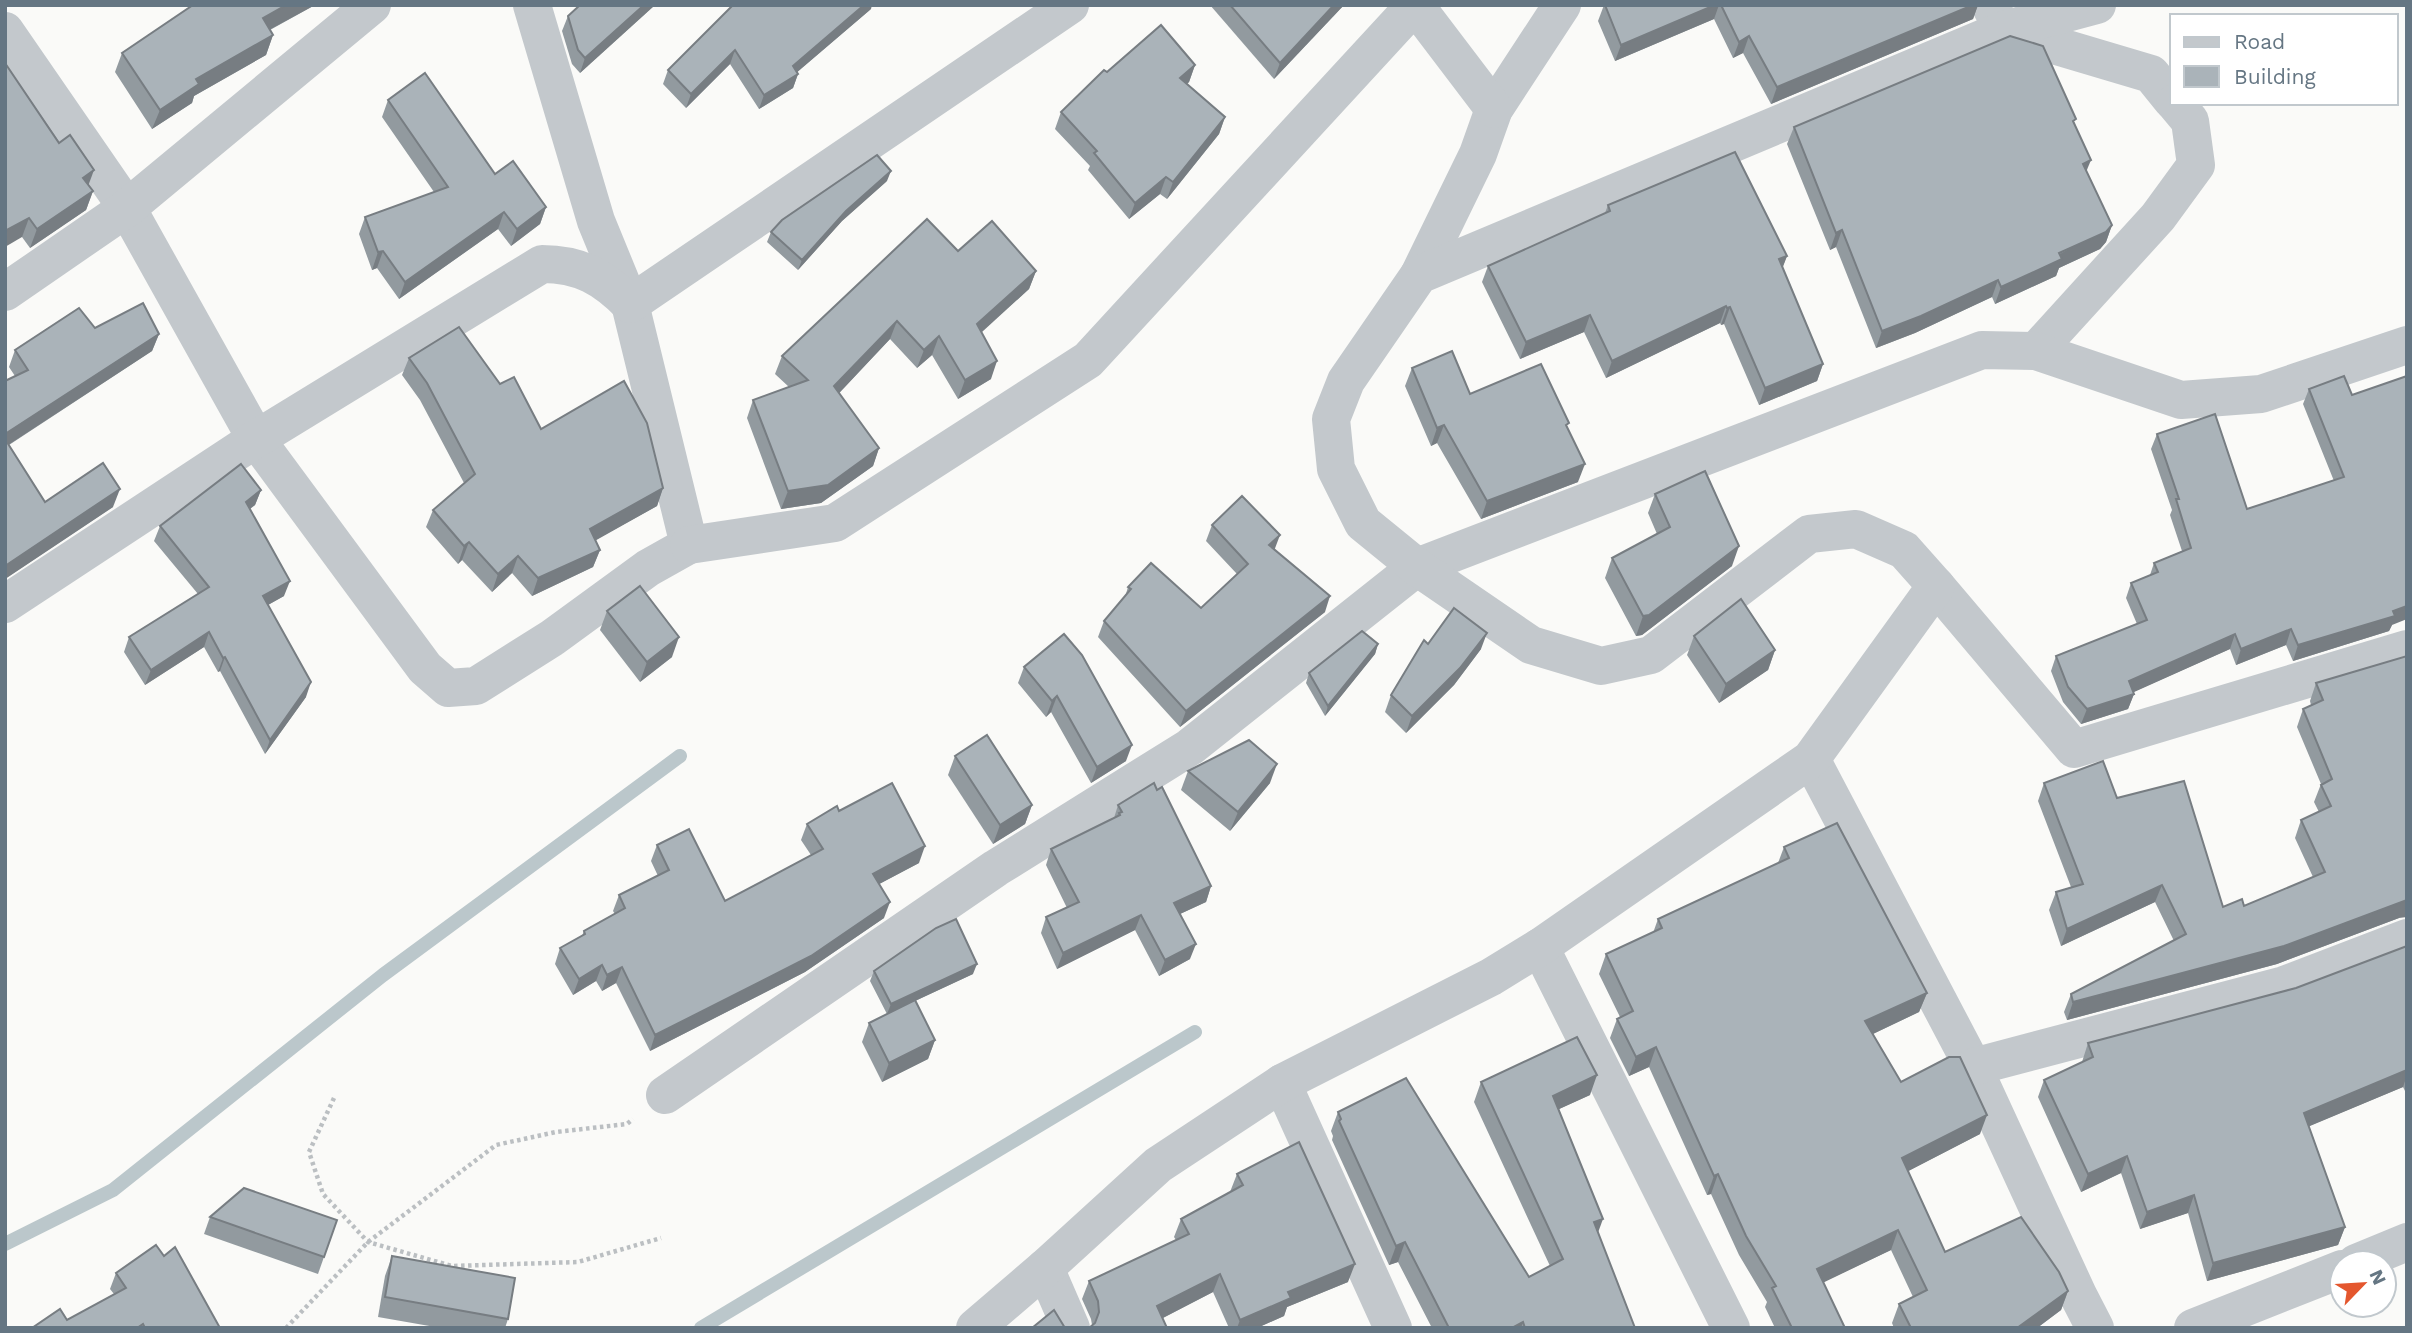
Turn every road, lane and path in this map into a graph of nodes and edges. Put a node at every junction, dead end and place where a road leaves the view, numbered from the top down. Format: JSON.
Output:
{"nodes":[{"id":1,"x":372,"y":5,"type":"edge"},
{"id":2,"x":532,"y":5,"type":"edge"},
{"id":3,"x":1070,"y":5,"type":"edge"},
{"id":4,"x":1562,"y":5,"type":"edge"},
{"id":5,"x":2097,"y":5,"type":"edge"},
{"id":6,"x":1997,"y":18,"type":"edge"},
{"id":7,"x":5,"y":31,"type":"edge"},
{"id":8,"x":2170,"y":97,"type":"edge"},
{"id":9,"x":2177,"y":105,"type":"edge"},
{"id":10,"x":1494,"y":109,"type":"junction"},
{"id":11,"x":127,"y":208,"type":"junction"},
{"id":12,"x":1419,"y":275,"type":"junction"},
{"id":13,"x":5,"y":292,"type":"edge"},
{"id":14,"x":630,"y":304,"type":"junction"},
{"id":15,"x":2407,"y":345,"type":"edge"},
{"id":16,"x":2036,"y":351,"type":"junction"},
{"id":17,"x":256,"y":439,"type":"junction"},
{"id":18,"x":689,"y":545,"type":"junction"},
{"id":19,"x":1417,"y":567,"type":"junction"},
{"id":20,"x":1936,"y":586,"type":"junction"},
{"id":21,"x":5,"y":604,"type":"edge"},
{"id":22,"x":2407,"y":649,"type":"edge"},
{"id":23,"x":1811,"y":759,"type":"junction"},
{"id":24,"x":2407,"y":938,"type":"edge"},
{"id":25,"x":1540,"y":947,"type":"junction"},
{"id":26,"x":1973,"y":1066,"type":"junction"},
{"id":27,"x":1282,"y":1083,"type":"junction"},
{"id":28,"x":664,"y":1095,"type":"joint"},
{"id":29,"x":334,"y":1098,"type":"dead end"},
{"id":30,"x":661,"y":1238,"type":"dead end"},
{"id":31,"x":368,"y":1242,"type":"junction"},
{"id":32,"x":2407,"y":1242,"type":"edge"},
{"id":33,"x":2390,"y":1249,"type":"edge"},
{"id":34,"x":1045,"y":1268,"type":"junction"},
{"id":35,"x":2328,"y":1275,"type":"edge"},
{"id":36,"x":286,"y":1328,"type":"edge"},
{"id":37,"x":975,"y":1328,"type":"edge"},
{"id":38,"x":1071,"y":1328,"type":"edge"},
{"id":39,"x":1393,"y":1328,"type":"edge"},
{"id":40,"x":1731,"y":1328,"type":"edge"},
{"id":41,"x":2095,"y":1328,"type":"edge"},
{"id":42,"x":2193,"y":1328,"type":"edge"}],
"edges":[{"from":1,"to":11,"type":"street"},
{"from":2,"to":14,"type":"street"},
{"from":3,"to":14,"type":"street"},
{"from":4,"to":10,"type":"street"},
{"from":5,"to":6,"type":"street"},
{"from":6,"to":8,"type":"street"},
{"from":6,"to":12,"type":"street"},
{"from":7,"to":11,"type":"street"},
{"from":9,"to":16,"type":"street"},
{"from":10,"to":12,"type":"street"},
{"from":10,"to":18,"type":"street"},
{"from":11,"to":13,"type":"street"},
{"from":11,"to":17,"type":"street"},
{"from":12,"to":19,"type":"street"},
{"from":14,"to":17,"type":"street"},
{"from":14,"to":18,"type":"street"},
{"from":15,"to":16,"type":"street"},
{"from":16,"to":19,"type":"street"},
{"from":17,"to":18,"type":"street"},
{"from":17,"to":21,"type":"street"},
{"from":19,"to":20,"type":"street"},
{"from":19,"to":28,"type":"street"},
{"from":20,"to":22,"type":"street"},
{"from":20,"to":23,"type":"street"},
{"from":23,"to":25,"type":"street"},
{"from":23,"to":26,"type":"street"},
{"from":24,"to":26,"type":"street"},
{"from":25,"to":27,"type":"street"},
{"from":25,"to":40,"type":"street"},
{"from":26,"to":41,"type":"street"},
{"from":27,"to":34,"type":"street"},
{"from":27,"to":39,"type":"street"},
{"from":28,"to":31,"type":"path"},
{"from":29,"to":31,"type":"path"},
{"from":30,"to":31,"type":"path"},
{"from":31,"to":36,"type":"path"},
{"from":32,"to":33,"type":"street"},
{"from":34,"to":37,"type":"street"},
{"from":34,"to":38,"type":"street"},
{"from":35,"to":42,"type":"street"}]}
